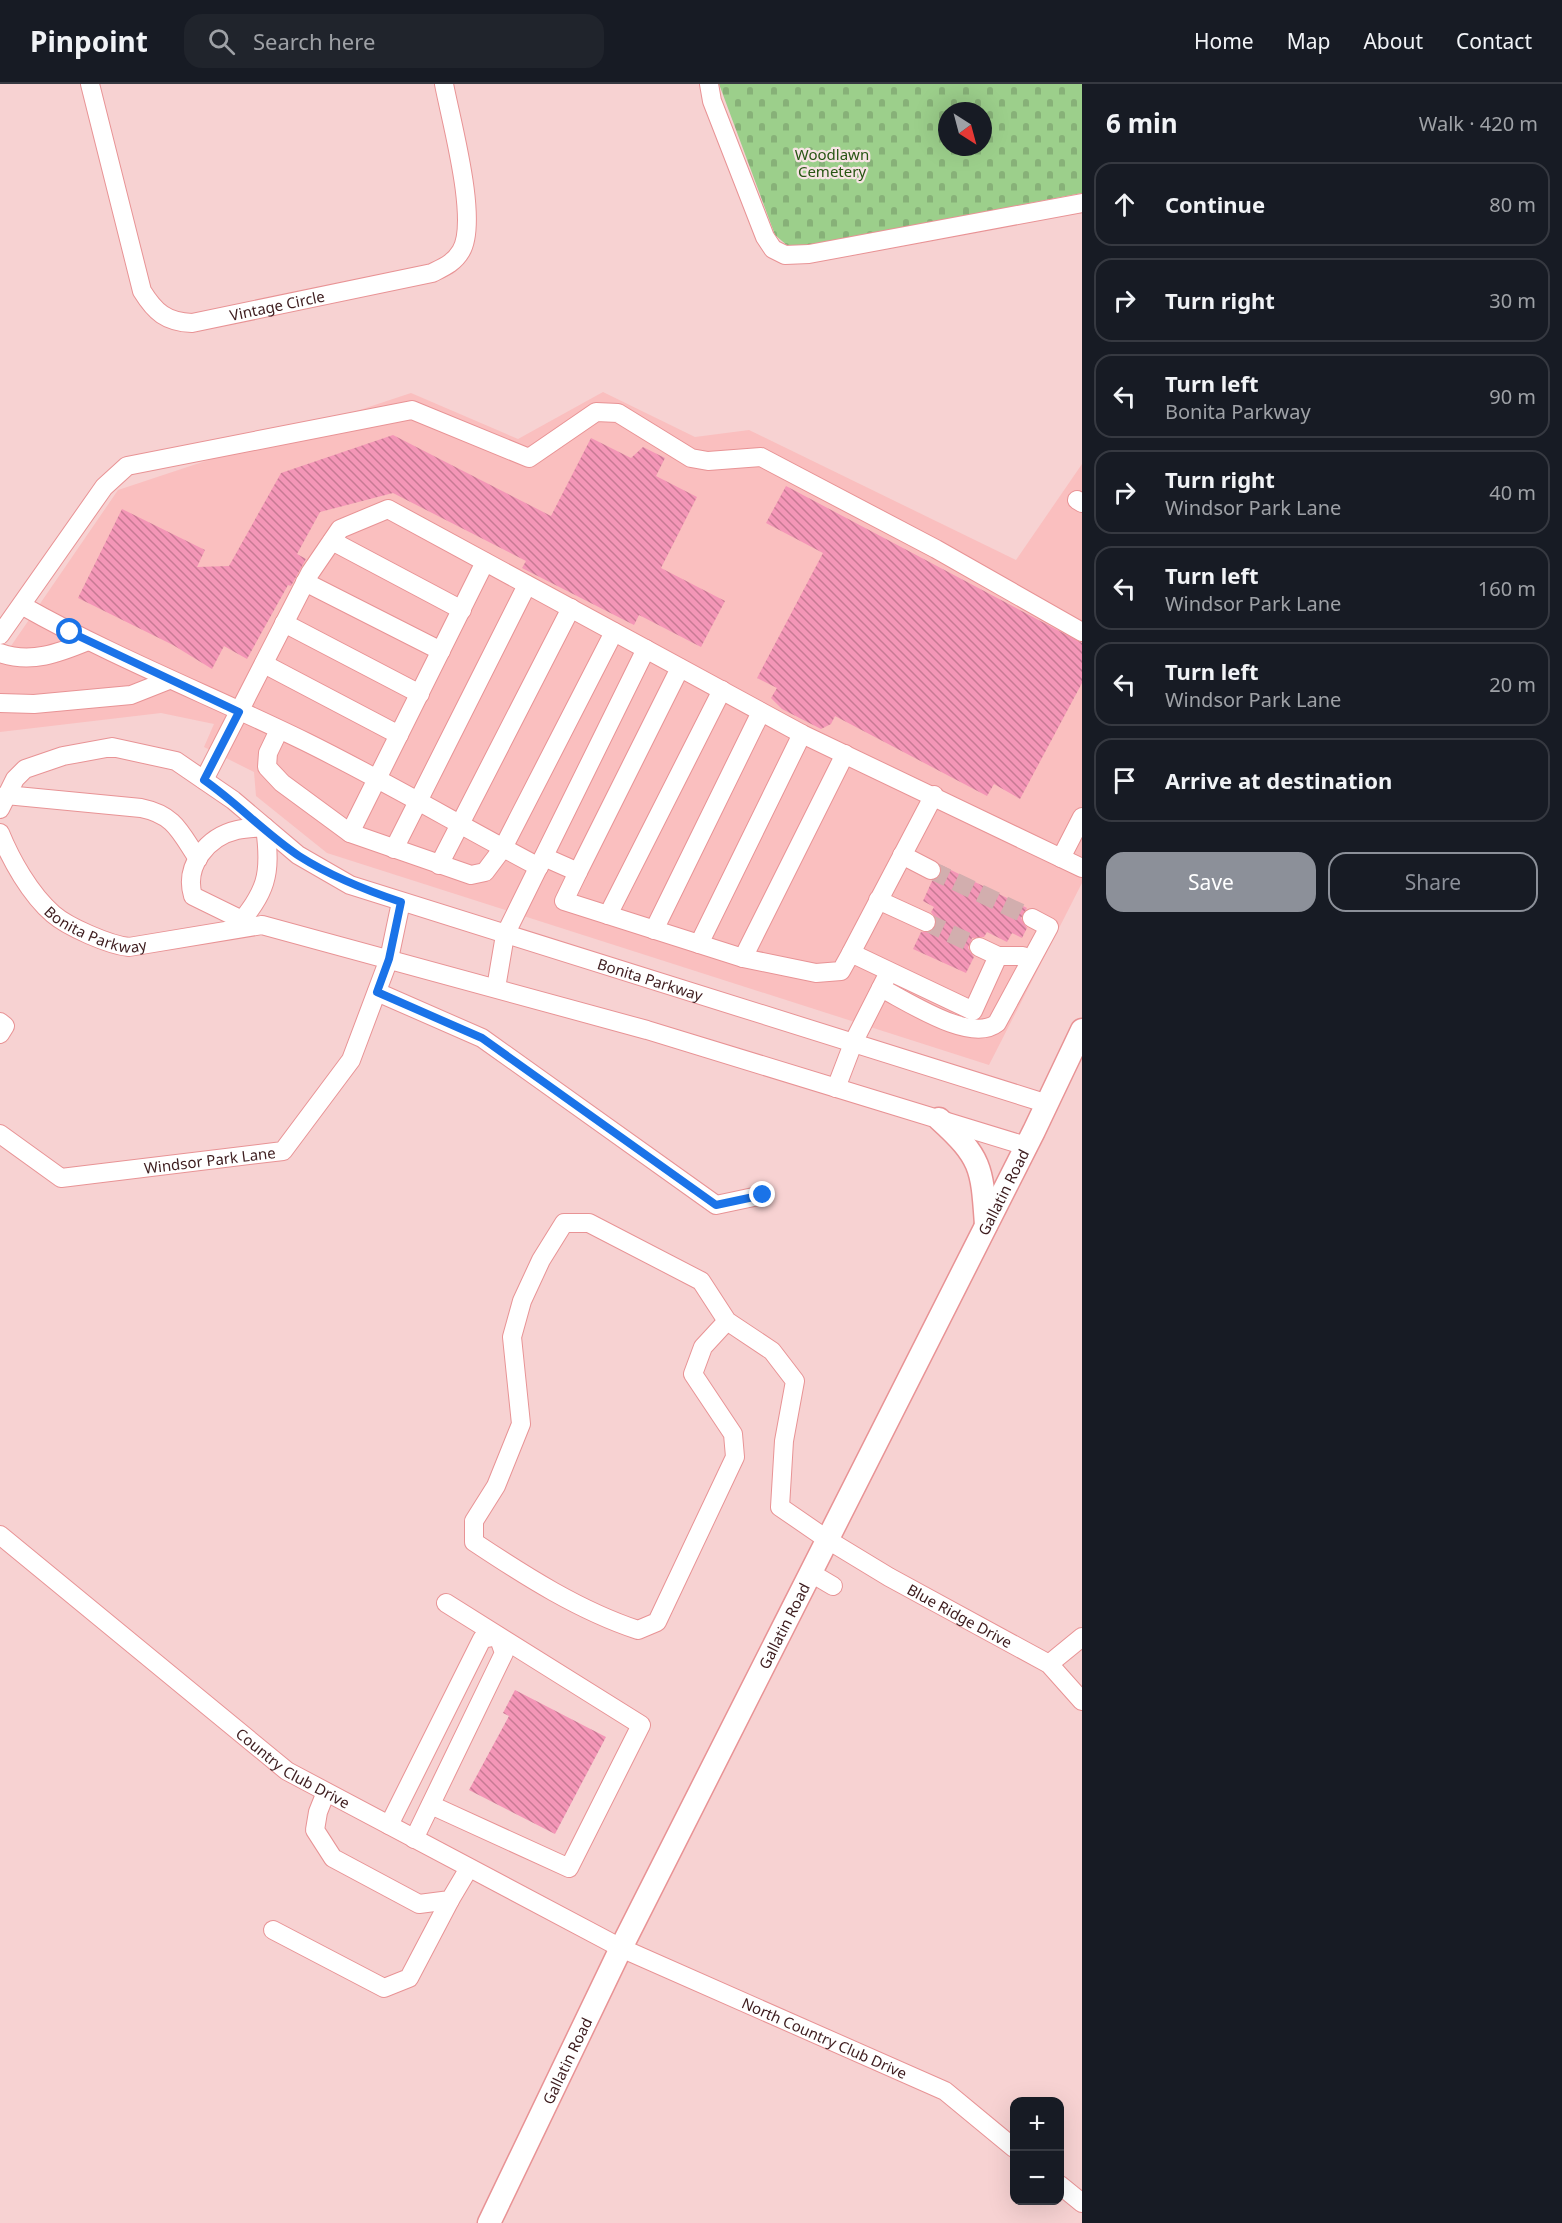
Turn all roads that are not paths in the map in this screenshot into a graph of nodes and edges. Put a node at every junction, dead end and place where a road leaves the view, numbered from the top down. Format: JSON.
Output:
{"nodes":[{"id":1,"x":90,"y":84,"type":"edge"},
{"id":2,"x":444,"y":84,"type":"edge"},
{"id":3,"x":709,"y":84,"type":"edge"},
{"id":4,"x":1082,"y":203,"type":"edge"},
{"id":5,"x":332,"y":541,"type":"junction"},
{"id":6,"x":485,"y":562,"type":"junction"},
{"id":7,"x":305,"y":582,"type":"junction"},
{"id":8,"x":527,"y":585,"type":"junction"},
{"id":9,"x":23,"y":606,"type":"junction"},
{"id":10,"x":571,"y":608,"type":"junction"},
{"id":11,"x":462,"y":610,"type":"junction"},
{"id":12,"x":284,"y":623,"type":"junction"},
{"id":13,"x":614,"y":632,"type":"junction"},
{"id":14,"x":1082,"y":632,"type":"edge"},
{"id":15,"x":0,"y":635,"type":"edge"},
{"id":16,"x":88,"y":641,"type":"junction"},
{"id":17,"x":646,"y":649,"type":"junction"},
{"id":18,"x":441,"y":651,"type":"junction"},
{"id":19,"x":0,"y":653,"type":"edge"},
{"id":20,"x":264,"y":664,"type":"junction"},
{"id":21,"x":680,"y":668,"type":"junction"},
{"id":22,"x":169,"y":680,"type":"junction"},
{"id":23,"x":722,"y":690,"type":"junction"},
{"id":24,"x":420,"y":693,"type":"junction"},
{"id":25,"x":0,"y":703,"type":"edge"},
{"id":26,"x":239,"y":712,"type":"junction"},
{"id":27,"x":761,"y":712,"type":"junction"},
{"id":28,"x":279,"y":730,"type":"junction"},
{"id":29,"x":802,"y":734,"type":"junction"},
{"id":30,"x":399,"y":735,"type":"junction"},
{"id":31,"x":845,"y":754,"type":"junction"},
{"id":32,"x":204,"y":780,"type":"junction"},
{"id":33,"x":377,"y":780,"type":"junction"},
{"id":34,"x":934,"y":795,"type":"junction"},
{"id":35,"x":3,"y":796,"type":"edge"},
{"id":36,"x":418,"y":802,"type":"junction"},
{"id":37,"x":1082,"y":817,"type":"edge"},
{"id":38,"x":460,"y":825,"type":"junction"},
{"id":39,"x":265,"y":827,"type":"junction"},
{"id":40,"x":0,"y":833,"type":"edge"},
{"id":41,"x":350,"y":833,"type":"junction"},
{"id":42,"x":503,"y":848,"type":"junction"},
{"id":43,"x":394,"y":849,"type":"junction"},
{"id":44,"x":902,"y":855,"type":"junction"},
{"id":45,"x":1060,"y":858,"type":"junction"},
{"id":46,"x":198,"y":859,"type":"junction"},
{"id":47,"x":541,"y":862,"type":"junction"},
{"id":48,"x":439,"y":865,"type":"junction"},
{"id":49,"x":1082,"y":868,"type":"edge"},
{"id":50,"x":931,"y":870,"type":"tunnel mouth"},
{"id":51,"x":578,"y":872,"type":"junction"},
{"id":52,"x":878,"y":900,"type":"junction"},
{"id":53,"x":401,"y":902,"type":"junction"},
{"id":54,"x":608,"y":915,"type":"junction"},
{"id":55,"x":1032,"y":918,"type":"tunnel mouth"},
{"id":56,"x":926,"y":922,"type":"tunnel mouth"},
{"id":57,"x":238,"y":924,"type":"junction"},
{"id":58,"x":654,"y":930,"type":"junction"},
{"id":59,"x":505,"y":935,"type":"junction"},
{"id":60,"x":699,"y":944,"type":"junction"},
{"id":61,"x":979,"y":947,"type":"tunnel mouth"},
{"id":62,"x":851,"y":953,"type":"junction"},
{"id":63,"x":1029,"y":954,"type":"junction"},
{"id":64,"x":998,"y":956,"type":"junction"},
{"id":65,"x":743,"y":958,"type":"junction"},
{"id":66,"x":389,"y":959,"type":"junction"},
{"id":67,"x":884,"y":981,"type":"junction"},
{"id":68,"x":496,"y":988,"type":"junction"},
{"id":69,"x":377,"y":992,"type":"junction"},
{"id":70,"x":0,"y":1022,"type":"edge"},
{"id":71,"x":1082,"y":1030,"type":"edge"},
{"id":72,"x":0,"y":1034,"type":"edge"},
{"id":73,"x":854,"y":1041,"type":"junction"},
{"id":74,"x":836,"y":1088,"type":"junction"},
{"id":75,"x":1048,"y":1104,"type":"junction"},
{"id":76,"x":939,"y":1119,"type":"junction"},
{"id":77,"x":0,"y":1134,"type":"edge"},
{"id":78,"x":1026,"y":1146,"type":"junction"},
{"id":79,"x":763,"y":1195,"type":"dead end"},
{"id":80,"x":986,"y":1226,"type":"junction"},
{"id":81,"x":727,"y":1320,"type":"junction"},
{"id":82,"x":0,"y":1536,"type":"edge"},
{"id":83,"x":828,"y":1540,"type":"junction"},
{"id":84,"x":811,"y":1573,"type":"junction"},
{"id":85,"x":833,"y":1586,"type":"dead end"},
{"id":86,"x":446,"y":1603,"type":"dead end"},
{"id":87,"x":498,"y":1636,"type":"junction"},
{"id":88,"x":1082,"y":1637,"type":"edge"},
{"id":89,"x":1049,"y":1664,"type":"junction"},
{"id":90,"x":1082,"y":1701,"type":"edge"},
{"id":91,"x":326,"y":1792,"type":"junction"},
{"id":92,"x":431,"y":1805,"type":"junction"},
{"id":93,"x":389,"y":1825,"type":"junction"},
{"id":94,"x":414,"y":1839,"type":"junction"},
{"id":95,"x":470,"y":1868,"type":"junction"},
{"id":96,"x":450,"y":1899,"type":"junction"},
{"id":97,"x":273,"y":1930,"type":"dead end"},
{"id":98,"x":621,"y":1948,"type":"junction"},
{"id":99,"x":1010,"y":2145,"type":"edge"},
{"id":100,"x":1064,"y":2189,"type":"edge"},
{"id":101,"x":1082,"y":2204,"type":"edge"},
{"id":102,"x":489,"y":2223,"type":"edge"}],
"edges":[{"from":1,"to":2,"type":"street","name":"Vintage Circle"},
{"from":3,"to":4,"type":"street"},
{"from":5,"to":6,"type":"street"},
{"from":5,"to":7,"type":"street"},
{"from":5,"to":11,"type":"street"},
{"from":6,"to":8,"type":"street"},
{"from":6,"to":11,"type":"street"},
{"from":7,"to":12,"type":"street"},
{"from":7,"to":18,"type":"street"},
{"from":8,"to":10,"type":"street"},
{"from":8,"to":36,"type":"street"},
{"from":9,"to":14,"type":"street"},
{"from":9,"to":15,"type":"street"},
{"from":9,"to":16,"type":"street"},
{"from":10,"to":13,"type":"street"},
{"from":10,"to":38,"type":"street"},
{"from":11,"to":18,"type":"street"},
{"from":12,"to":20,"type":"street"},
{"from":12,"to":24,"type":"street"},
{"from":13,"to":17,"type":"street"},
{"from":13,"to":42,"type":"street"},
{"from":16,"to":19,"type":"street"},
{"from":16,"to":22,"type":"street"},
{"from":17,"to":21,"type":"street"},
{"from":17,"to":47,"type":"street"},
{"from":18,"to":24,"type":"street"},
{"from":20,"to":26,"type":"street"},
{"from":20,"to":30,"type":"street"},
{"from":21,"to":23,"type":"street"},
{"from":21,"to":51,"type":"street"},
{"from":22,"to":25,"type":"street"},
{"from":22,"to":26,"type":"street"},
{"from":23,"to":27,"type":"street"},
{"from":23,"to":54,"type":"street"},
{"from":24,"to":30,"type":"street"},
{"from":26,"to":28,"type":"street"},
{"from":26,"to":32,"type":"street"},
{"from":27,"to":29,"type":"street"},
{"from":27,"to":58,"type":"street"},
{"from":28,"to":33,"type":"street"},
{"from":28,"to":41,"type":"street"},
{"from":29,"to":31,"type":"street"},
{"from":29,"to":60,"type":"street"},
{"from":30,"to":33,"type":"street"},
{"from":31,"to":34,"type":"street"},
{"from":31,"to":65,"type":"street"},
{"from":32,"to":35,"type":"street","name":"Bonita Parkway"},
{"from":32,"to":39,"type":"street","name":"Bonita Parkway"},
{"from":33,"to":36,"type":"street"},
{"from":33,"to":41,"type":"street"},
{"from":34,"to":44,"type":"street"},
{"from":34,"to":45,"type":"street"},
{"from":35,"to":46,"type":"street"},
{"from":36,"to":38,"type":"street"},
{"from":36,"to":43,"type":"street"},
{"from":37,"to":45,"type":"street"},
{"from":38,"to":42,"type":"street"},
{"from":38,"to":48,"type":"street"},
{"from":39,"to":46,"type":"street"},
{"from":39,"to":53,"type":"street","name":"Bonita Parkway"},
{"from":39,"to":57,"type":"street"},
{"from":40,"to":57,"type":"street","name":"Bonita Parkway"},
{"from":41,"to":43,"type":"street"},
{"from":42,"to":47,"type":"street"},
{"from":42,"to":48,"type":"street"},
{"from":43,"to":48,"type":"street"},
{"from":44,"to":50,"type":"street"},
{"from":44,"to":52,"type":"street"},
{"from":45,"to":49,"type":"street"},
{"from":46,"to":57,"type":"street"},
{"from":47,"to":51,"type":"street"},
{"from":47,"to":59,"type":"street"},
{"from":51,"to":54,"type":"street"},
{"from":52,"to":56,"type":"street"},
{"from":52,"to":62,"type":"street"},
{"from":53,"to":59,"type":"street","name":"Bonita Parkway"},
{"from":53,"to":66,"type":"street","name":"Windsor Park Lane"},
{"from":54,"to":58,"type":"street"},
{"from":55,"to":63,"type":"street"},
{"from":57,"to":66,"type":"street","name":"Bonita Parkway"},
{"from":58,"to":60,"type":"street"},
{"from":59,"to":68,"type":"street"},
{"from":59,"to":73,"type":"street","name":"Bonita Parkway"},
{"from":60,"to":65,"type":"street"},
{"from":61,"to":64,"type":"street"},
{"from":62,"to":65,"type":"street"},
{"from":62,"to":67,"type":"street"},
{"from":63,"to":64,"type":"street"},
{"from":63,"to":67,"type":"street"},
{"from":64,"to":67,"type":"street"},
{"from":66,"to":68,"type":"street","name":"Bonita Parkway"},
{"from":66,"to":69,"type":"street","name":"Windsor Park Lane"},
{"from":67,"to":73,"type":"street"},
{"from":68,"to":74,"type":"street","name":"Bonita Parkway"},
{"from":69,"to":77,"type":"street","name":"Windsor Park Lane"},
{"from":69,"to":79,"type":"street"},
{"from":70,"to":72,"type":"street"},
{"from":71,"to":75,"type":"main road","name":"Gallatin Road"},
{"from":73,"to":74,"type":"street"},
{"from":73,"to":75,"type":"street","name":"Bonita Parkway"},
{"from":74,"to":76,"type":"street","name":"Bonita Parkway"},
{"from":75,"to":78,"type":"main road","name":"Gallatin Road"},
{"from":76,"to":78,"type":"street","name":"Bonita Parkway"},
{"from":76,"to":80,"type":"main road"},
{"from":78,"to":80,"type":"main road","name":"Gallatin Road"},
{"from":80,"to":83,"type":"main road","name":"Gallatin Road"},
{"from":81,"to":81,"type":"street"},
{"from":81,"to":83,"type":"street","name":"Blue Ridge Drive"},
{"from":82,"to":91,"type":"street","name":"Country Club Drive"},
{"from":83,"to":84,"type":"main road","name":"Gallatin Road"},
{"from":83,"to":89,"type":"street","name":"Blue Ridge Drive"},
{"from":84,"to":85,"type":"street"},
{"from":84,"to":98,"type":"main road","name":"Gallatin Road"},
{"from":86,"to":87,"type":"street"},
{"from":87,"to":92,"type":"street"},
{"from":87,"to":92,"type":"street"},
{"from":87,"to":93,"type":"street"},
{"from":88,"to":89,"type":"street"},
{"from":89,"to":90,"type":"street","name":"Blue Ridge Drive"},
{"from":91,"to":93,"type":"street","name":"Country Club Drive"},
{"from":91,"to":96,"type":"street"},
{"from":92,"to":94,"type":"street"},
{"from":93,"to":94,"type":"street","name":"Country Club Drive"},
{"from":94,"to":95,"type":"street","name":"Country Club Drive"},
{"from":95,"to":96,"type":"street"},
{"from":95,"to":98,"type":"street","name":"Country Club Drive"},
{"from":96,"to":97,"type":"street"},
{"from":98,"to":99,"type":"street","name":"North Country Club Drive"},
{"from":98,"to":102,"type":"main road","name":"Gallatin Road"},
{"from":100,"to":101,"type":"street"}]}
